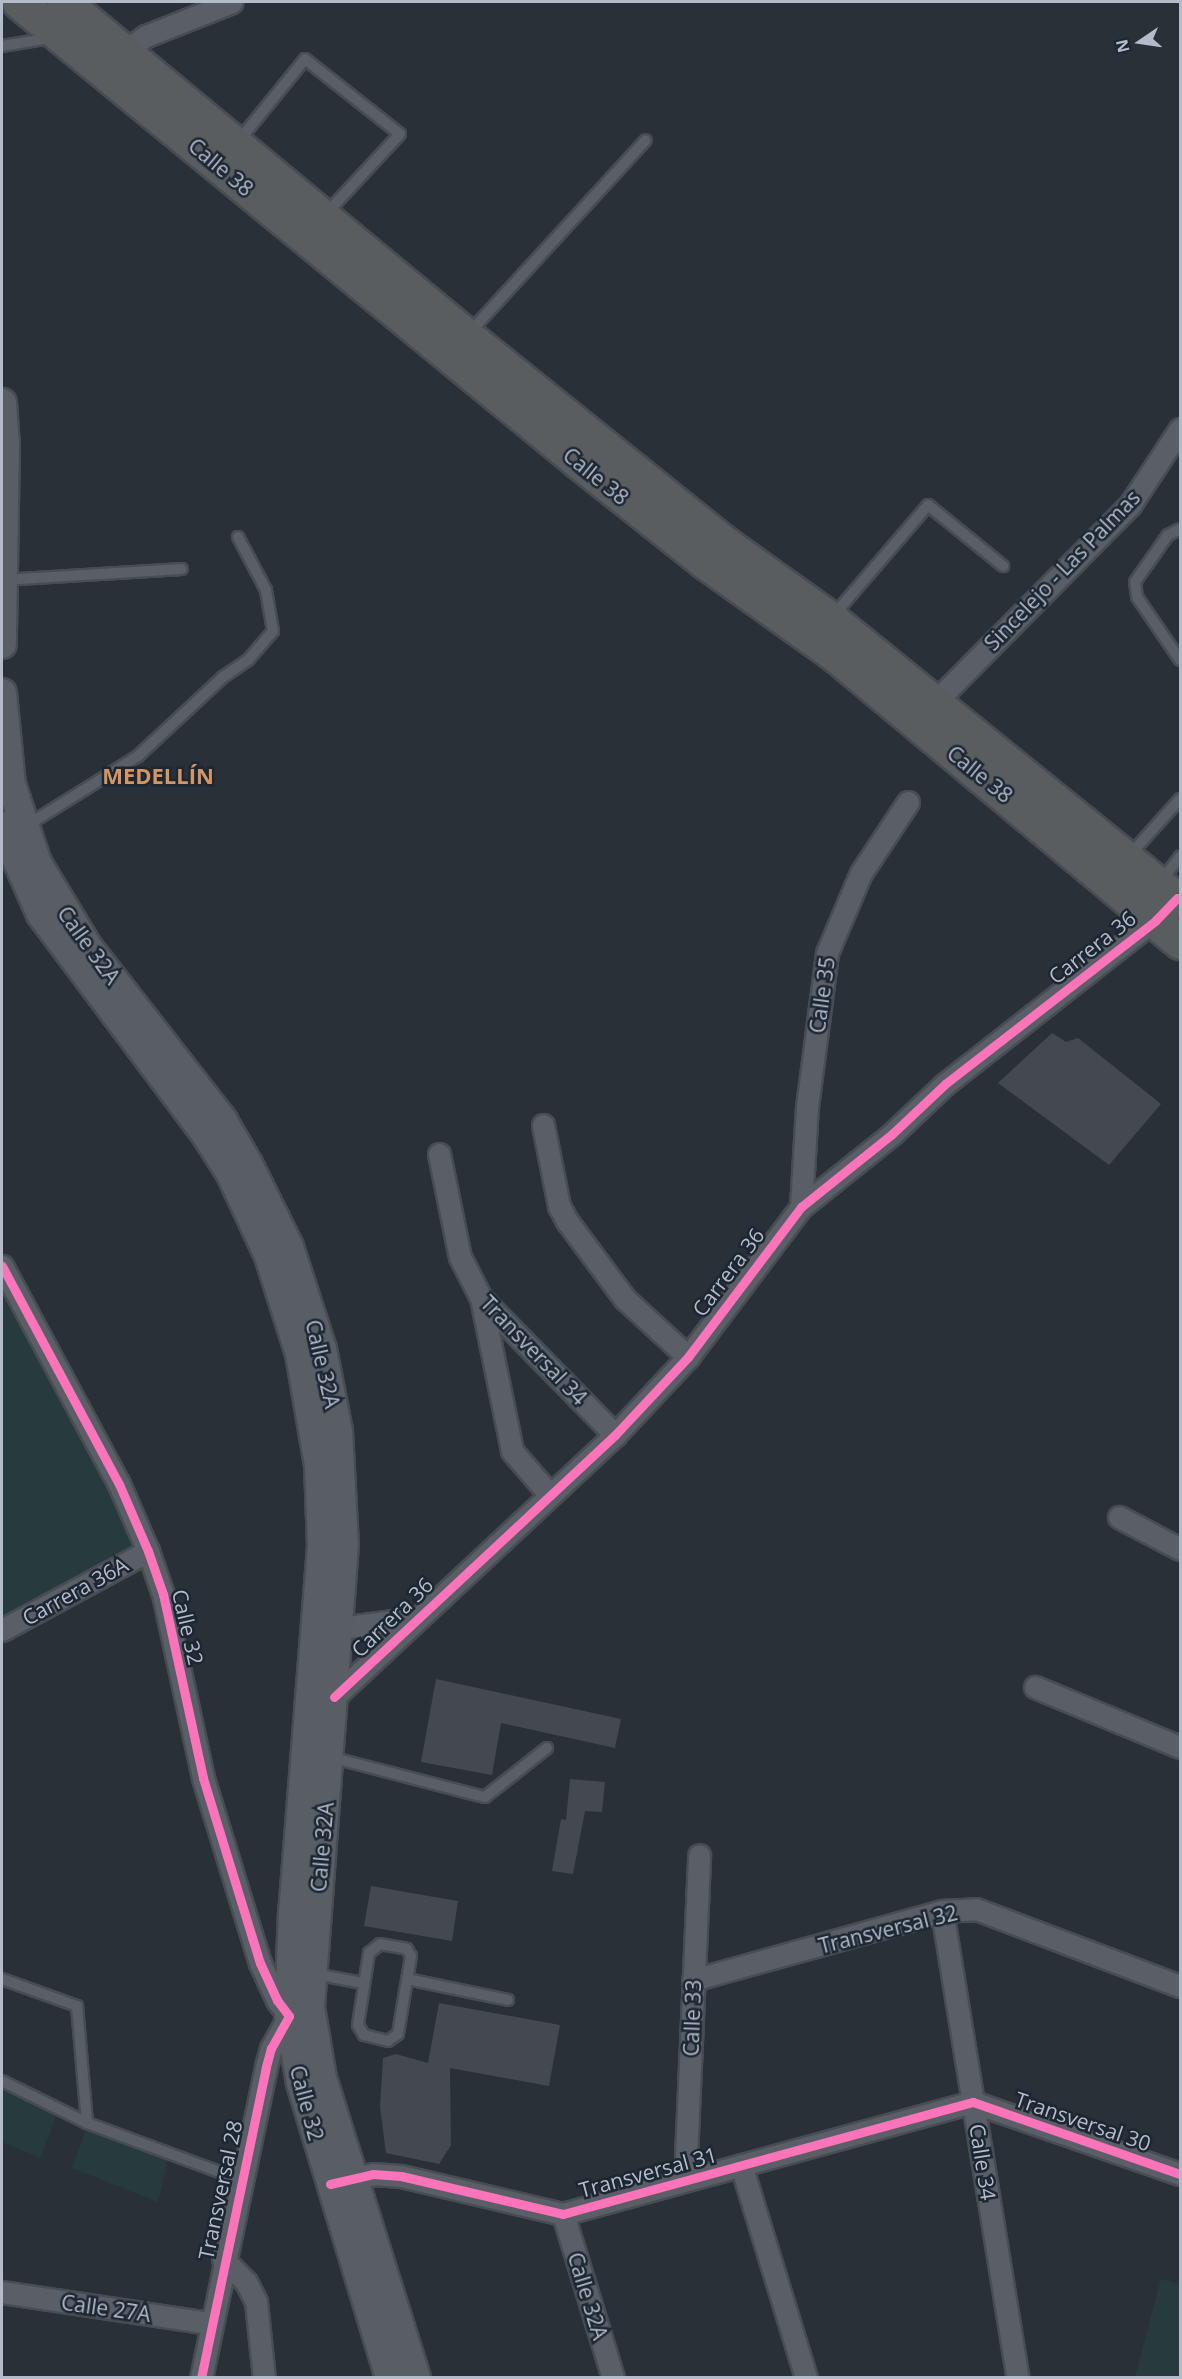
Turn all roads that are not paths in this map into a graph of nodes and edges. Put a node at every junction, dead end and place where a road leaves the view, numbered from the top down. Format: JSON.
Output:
{"nodes":[{"id":1,"x":19,"y":2,"type":"edge"},
{"id":2,"x":64,"y":2,"type":"edge"},
{"id":3,"x":232,"y":2,"type":"edge"},
{"id":4,"x":80,"y":33,"type":"junction"},
{"id":5,"x":2,"y":46,"type":"edge"},
{"id":6,"x":125,"y":51,"type":"junction"},
{"id":7,"x":646,"y":140,"type":"dead end"},
{"id":8,"x":237,"y":144,"type":"junction"},
{"id":9,"x":323,"y":216,"type":"junction"},
{"id":10,"x":466,"y":336,"type":"junction"},
{"id":11,"x":2,"y":403,"type":"edge"},
{"id":12,"x":1180,"y":429,"type":"edge"},
{"id":13,"x":1180,"y":529,"type":"edge"},
{"id":14,"x":237,"y":537,"type":"dead end"},
{"id":15,"x":1003,"y":566,"type":"dead end"},
{"id":16,"x":182,"y":569,"type":"dead end"},
{"id":17,"x":3,"y":580,"type":"edge"},
{"id":18,"x":831,"y":619,"type":"junction"},
{"id":19,"x":2,"y":644,"type":"edge"},
{"id":20,"x":1180,"y":660,"type":"edge"},
{"id":21,"x":2,"y":693,"type":"edge"},
{"id":22,"x":934,"y":703,"type":"junction"},
{"id":23,"x":1180,"y":799,"type":"edge"},
{"id":24,"x":908,"y":802,"type":"dead end"},
{"id":25,"x":12,"y":827,"type":"edge"},
{"id":26,"x":1180,"y":858,"type":"edge"},
{"id":27,"x":1118,"y":868,"type":"junction"},
{"id":28,"x":1159,"y":900,"type":"edge"},
{"id":29,"x":1180,"y":942,"type":"edge"},
{"id":30,"x":543,"y":1125,"type":"dead end"},
{"id":31,"x":439,"y":1154,"type":"dead end"},
{"id":32,"x":801,"y":1207,"type":"junction"},
{"id":33,"x":2,"y":1266,"type":"edge"},
{"id":34,"x":8,"y":1290,"type":"edge"},
{"id":35,"x":482,"y":1298,"type":"junction"},
{"id":36,"x":688,"y":1357,"type":"junction"},
{"id":37,"x":615,"y":1435,"type":"junction"},
{"id":38,"x":549,"y":1494,"type":"junction"},
{"id":39,"x":1119,"y":1516,"type":"dead end"},
{"id":40,"x":1180,"y":1549,"type":"edge"},
{"id":41,"x":148,"y":1551,"type":"junction"},
{"id":42,"x":416,"y":1618,"type":"junction"},
{"id":43,"x":340,"y":1628,"type":"junction"},
{"id":44,"x":2,"y":1630,"type":"edge"},
{"id":45,"x":378,"y":1655,"type":"junction"},
{"id":46,"x":1035,"y":1687,"type":"dead end"},
{"id":47,"x":334,"y":1697,"type":"junction"},
{"id":48,"x":1180,"y":1747,"type":"edge"},
{"id":49,"x":547,"y":1748,"type":"dead end"},
{"id":50,"x":330,"y":1757,"type":"junction"},
{"id":51,"x":699,"y":1855,"type":"dead end"},
{"id":52,"x":942,"y":1911,"type":"junction"},
{"id":53,"x":316,"y":1913,"type":"junction"},
{"id":54,"x":311,"y":1974,"type":"junction"},
{"id":55,"x":2,"y":1979,"type":"edge"},
{"id":56,"x":407,"y":1979,"type":"junction"},
{"id":57,"x":693,"y":1980,"type":"junction"},
{"id":58,"x":362,"y":1983,"type":"junction"},
{"id":59,"x":1180,"y":1986,"type":"edge"},
{"id":60,"x":508,"y":2000,"type":"dead end"},
{"id":61,"x":289,"y":2016,"type":"junction"},
{"id":62,"x":2,"y":2081,"type":"edge"},
{"id":63,"x":973,"y":2102,"type":"junction"},
{"id":64,"x":333,"y":2116,"type":"junction"},
{"id":65,"x":87,"y":2123,"type":"junction"},
{"id":66,"x":741,"y":2166,"type":"junction"},
{"id":67,"x":1180,"y":2174,"type":"edge"},
{"id":68,"x":241,"y":2180,"type":"junction"},
{"id":69,"x":685,"y":2180,"type":"junction"},
{"id":70,"x":341,"y":2181,"type":"junction"},
{"id":71,"x":563,"y":2214,"type":"junction"},
{"id":72,"x":224,"y":2259,"type":"junction"},
{"id":73,"x":2,"y":2292,"type":"edge"},
{"id":74,"x":210,"y":2324,"type":"junction"},
{"id":75,"x":201,"y":2378,"type":"edge"},
{"id":76,"x":264,"y":2378,"type":"edge"},
{"id":77,"x":390,"y":2378,"type":"edge"},
{"id":78,"x":416,"y":2378,"type":"edge"},
{"id":79,"x":613,"y":2378,"type":"edge"},
{"id":80,"x":806,"y":2378,"type":"edge"},
{"id":81,"x":1018,"y":2378,"type":"edge"}],
"edges":[{"from":1,"to":4,"type":"highway","name":"Calle 38"},
{"from":2,"to":4,"type":"highway","name":"Calle 38"},
{"from":3,"to":6,"type":"street"},
{"from":4,"to":5,"type":"lane"},
{"from":4,"to":6,"type":"highway","name":"Calle 38"},
{"from":4,"to":27,"type":"highway","name":"Calle 38"},
{"from":6,"to":8,"type":"highway","name":"Calle 38"},
{"from":7,"to":10,"type":"lane"},
{"from":8,"to":9,"type":"highway","name":"Calle 38"},
{"from":8,"to":9,"type":"lane"},
{"from":9,"to":10,"type":"highway","name":"Calle 38"},
{"from":10,"to":18,"type":"highway","name":"Calle 38"},
{"from":11,"to":17,"type":"main road"},
{"from":12,"to":22,"type":"street","name":"Sincelejo - Las Palmas"},
{"from":13,"to":20,"type":"lane"},
{"from":14,"to":25,"type":"lane"},
{"from":15,"to":18,"type":"lane"},
{"from":16,"to":17,"type":"lane"},
{"from":17,"to":19,"type":"main road"},
{"from":18,"to":22,"type":"highway","name":"Calle 38"},
{"from":21,"to":25,"type":"main road","name":"Calle 32A"},
{"from":22,"to":27,"type":"highway","name":"Calle 38"},
{"from":23,"to":27,"type":"lane"},
{"from":24,"to":32,"type":"street","name":"Calle 35"},
{"from":25,"to":43,"type":"main road","name":"Calle 32A"},
{"from":26,"to":28,"type":"lane"},
{"from":27,"to":28,"type":"highway","name":"Calle 38"},
{"from":28,"to":29,"type":"highway","name":"Calle 38"},
{"from":28,"to":32,"type":"street","name":"Carrera 36"},
{"from":30,"to":36,"type":"street"},
{"from":31,"to":35,"type":"street","name":"Transversal 34"},
{"from":32,"to":36,"type":"street","name":"Carrera 36"},
{"from":33,"to":34,"type":"street","name":"Calle 32"},
{"from":34,"to":41,"type":"street","name":"Calle 32"},
{"from":35,"to":37,"type":"street","name":"Transversal 34"},
{"from":35,"to":38,"type":"street"},
{"from":36,"to":37,"type":"street","name":"Carrera 36"},
{"from":37,"to":38,"type":"street","name":"Carrera 36"},
{"from":38,"to":42,"type":"street","name":"Carrera 36"},
{"from":39,"to":40,"type":"street"},
{"from":41,"to":44,"type":"street","name":"Carrera 36A"},
{"from":41,"to":61,"type":"street","name":"Calle 32"},
{"from":42,"to":43,"type":"street","name":"Carrera 36"},
{"from":42,"to":45,"type":"street","name":"Carrera 36"},
{"from":43,"to":45,"type":"street"},
{"from":43,"to":47,"type":"main road","name":"Calle 32A"},
{"from":43,"to":61,"type":"main road","name":"Calle 32A"},
{"from":45,"to":47,"type":"street","name":"Carrera 36"},
{"from":46,"to":48,"type":"street"},
{"from":47,"to":50,"type":"main road","name":"Calle 32A"},
{"from":49,"to":50,"type":"lane"},
{"from":50,"to":53,"type":"main road","name":"Calle 32A"},
{"from":51,"to":57,"type":"street","name":"Calle 33"},
{"from":52,"to":57,"type":"street","name":"Transversal 32"},
{"from":52,"to":59,"type":"street","name":"Transversal 32"},
{"from":52,"to":63,"type":"street","name":"Calle 34"},
{"from":53,"to":54,"type":"main road","name":"Calle 32A"},
{"from":53,"to":61,"type":"main road"},
{"from":54,"to":58,"type":"lane"},
{"from":54,"to":64,"type":"main road","name":"Calle 32A"},
{"from":55,"to":65,"type":"lane"},
{"from":56,"to":58,"type":"lane"},
{"from":56,"to":58,"type":"lane"},
{"from":56,"to":60,"type":"lane"},
{"from":57,"to":69,"type":"street","name":"Calle 33"},
{"from":61,"to":64,"type":"main road"},
{"from":61,"to":68,"type":"street","name":"Transversal 28"},
{"from":61,"to":70,"type":"main road","name":"Calle 32"},
{"from":62,"to":65,"type":"lane"},
{"from":63,"to":66,"type":"street","name":"Transversal 31"},
{"from":63,"to":67,"type":"street","name":"Transversal 30"},
{"from":63,"to":81,"type":"street","name":"Calle 34"},
{"from":64,"to":70,"type":"main road","name":"Calle 32"},
{"from":65,"to":68,"type":"lane"},
{"from":66,"to":69,"type":"street","name":"Transversal 31"},
{"from":66,"to":80,"type":"street"},
{"from":68,"to":72,"type":"street","name":"Transversal 28"},
{"from":69,"to":71,"type":"street","name":"Transversal 31"},
{"from":70,"to":71,"type":"street","name":"Transversal 31"},
{"from":70,"to":77,"type":"main road","name":"Calle 32"},
{"from":70,"to":78,"type":"main road","name":"Calle 32"},
{"from":71,"to":79,"type":"street","name":"Calle 32A"},
{"from":72,"to":74,"type":"street","name":"Transversal 28"},
{"from":72,"to":76,"type":"street"},
{"from":73,"to":74,"type":"street","name":"Calle 27A"},
{"from":74,"to":75,"type":"street","name":"Transversal 28"}]}
